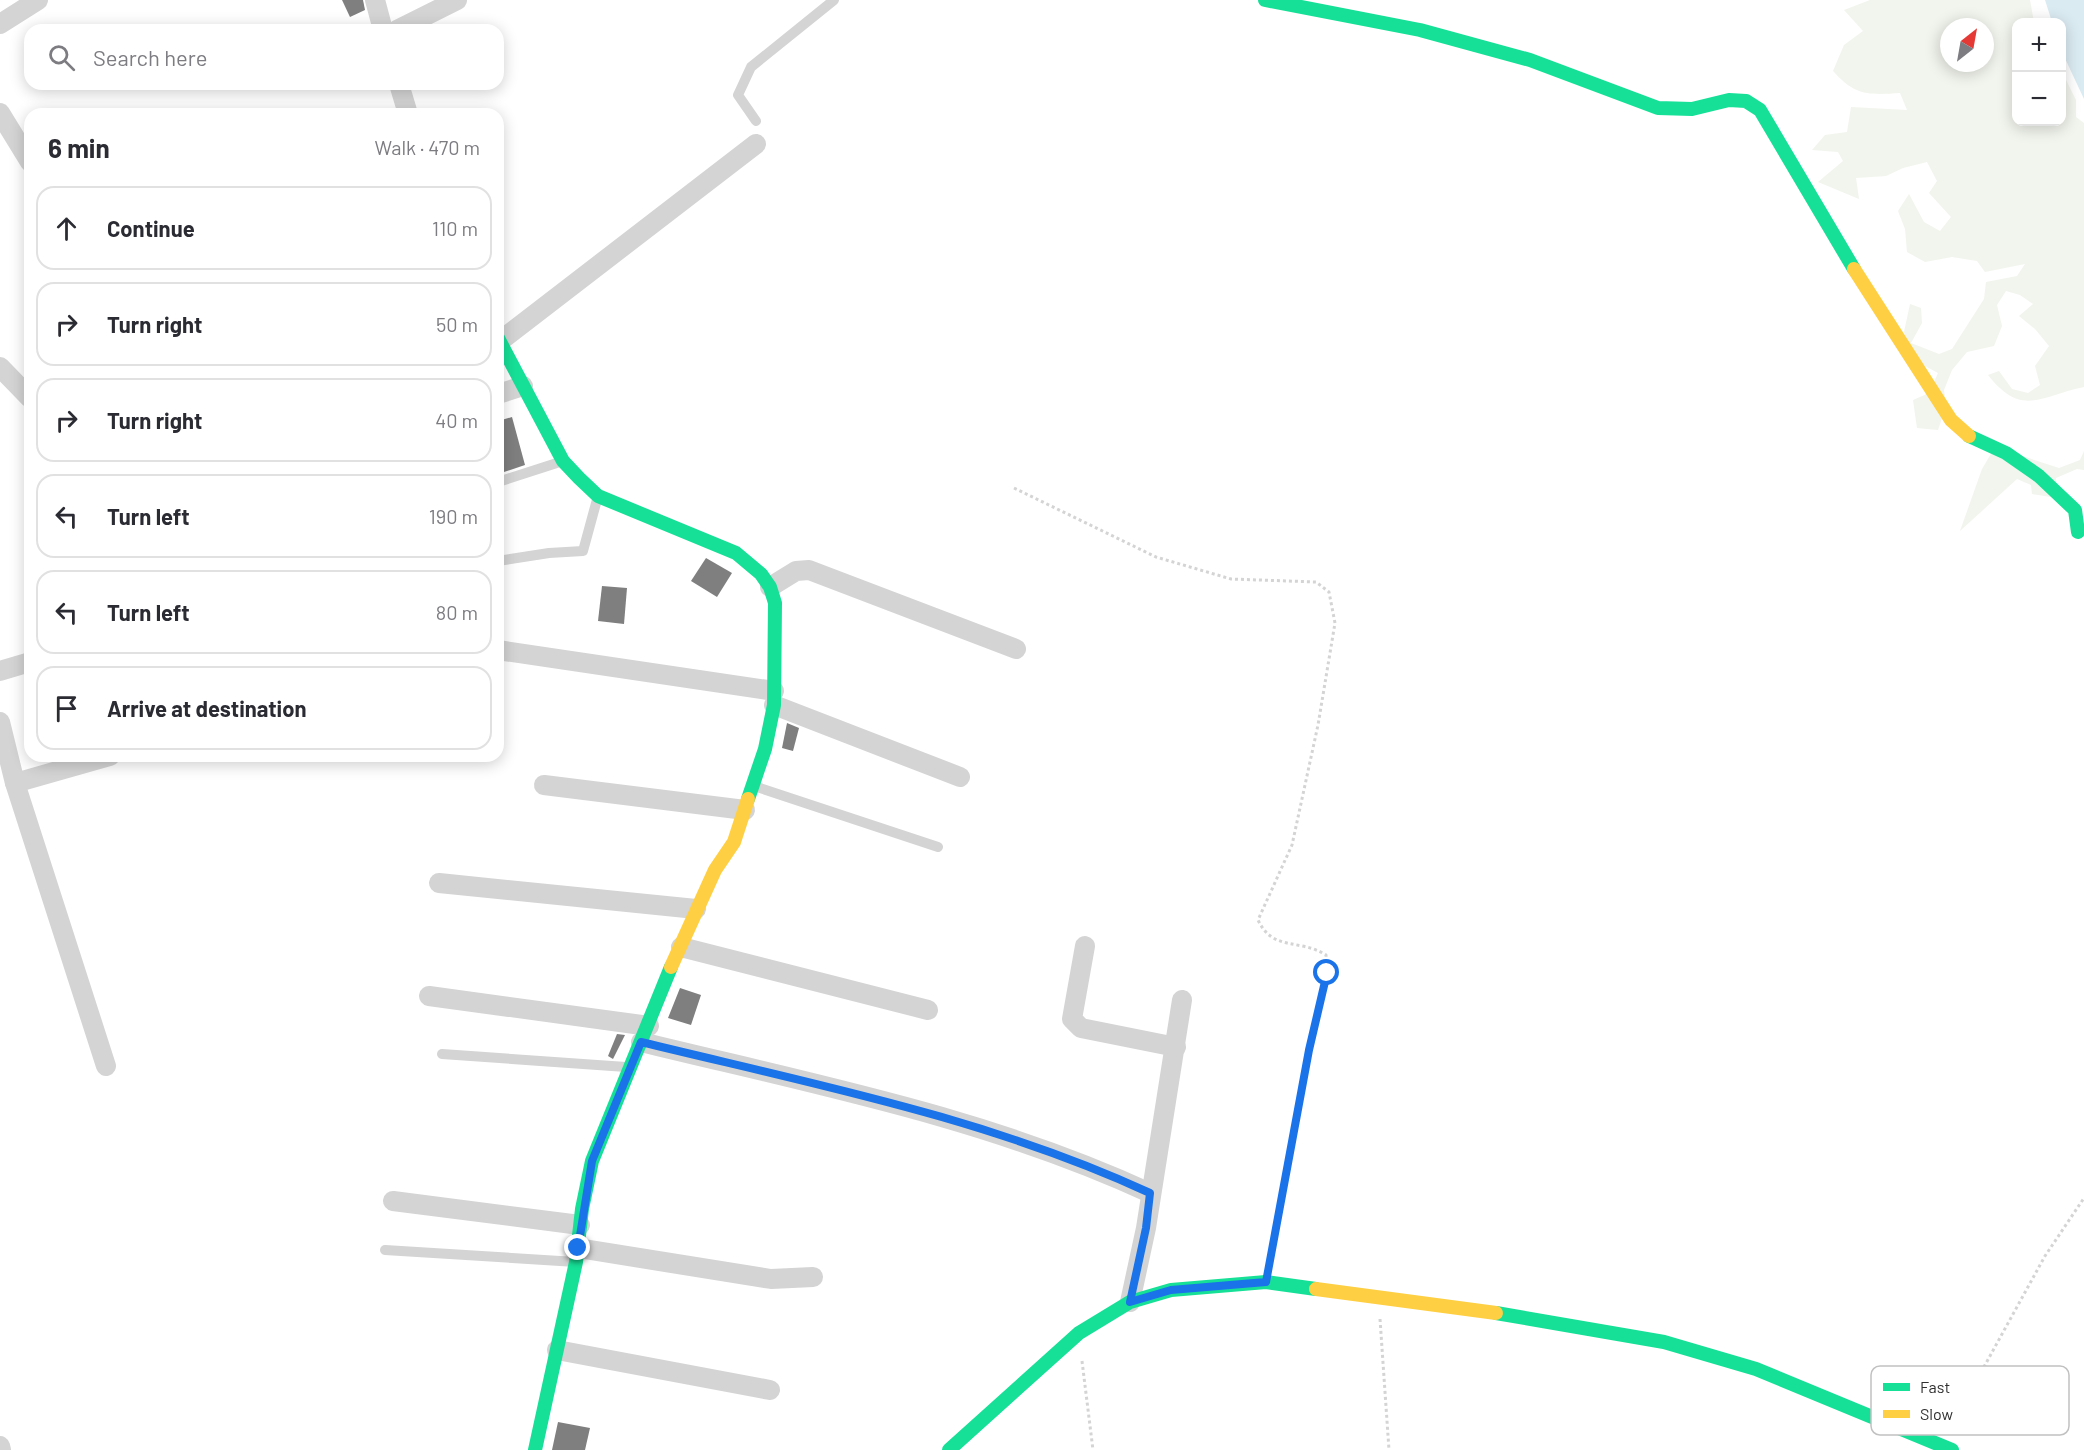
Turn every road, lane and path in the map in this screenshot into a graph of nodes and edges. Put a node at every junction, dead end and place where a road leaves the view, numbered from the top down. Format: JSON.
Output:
{"nodes":[{"id":1,"x":38,"y":0,"type":"edge"},
{"id":2,"x":375,"y":0,"type":"edge"},
{"id":3,"x":457,"y":0,"type":"edge"},
{"id":4,"x":834,"y":0,"type":"edge"},
{"id":5,"x":1265,"y":0,"type":"edge"},
{"id":6,"x":0,"y":24,"type":"edge"},
{"id":7,"x":381,"y":24,"type":"edge"},
{"id":8,"x":409,"y":24,"type":"edge"},
{"id":9,"x":401,"y":90,"type":"edge"},
{"id":10,"x":406,"y":108,"type":"edge"},
{"id":11,"x":0,"y":113,"type":"edge"},
{"id":12,"x":756,"y":122,"type":"dead end"},
{"id":13,"x":756,"y":144,"type":"dead end"},
{"id":14,"x":24,"y":152,"type":"edge"},
{"id":15,"x":504,"y":336,"type":"edge"},
{"id":16,"x":504,"y":350,"type":"edge"},
{"id":17,"x":0,"y":367,"type":"edge"},
{"id":18,"x":523,"y":386,"type":"junction"},
{"id":19,"x":24,"y":392,"type":"edge"},
{"id":20,"x":504,"y":392,"type":"edge"},
{"id":21,"x":563,"y":461,"type":"junction"},
{"id":22,"x":504,"y":480,"type":"edge"},
{"id":23,"x":1014,"y":488,"type":"dead end"},
{"id":24,"x":598,"y":496,"type":"junction"},
{"id":25,"x":2078,"y":532,"type":"dead end"},
{"id":26,"x":504,"y":560,"type":"edge"},
{"id":27,"x":770,"y":587,"type":"junction"},
{"id":28,"x":1016,"y":650,"type":"dead end"},
{"id":29,"x":504,"y":651,"type":"edge"},
{"id":30,"x":24,"y":664,"type":"edge"},
{"id":31,"x":0,"y":671,"type":"edge"},
{"id":32,"x":774,"y":698,"type":"junction"},
{"id":33,"x":0,"y":722,"type":"edge"},
{"id":34,"x":89,"y":762,"type":"edge"},
{"id":35,"x":960,"y":777,"type":"dead end"},
{"id":36,"x":15,"y":783,"type":"junction"},
{"id":37,"x":544,"y":785,"type":"dead end"},
{"id":38,"x":754,"y":786,"type":"junction"},
{"id":39,"x":745,"y":810,"type":"junction"},
{"id":40,"x":938,"y":848,"type":"dead end"},
{"id":41,"x":439,"y":883,"type":"dead end"},
{"id":42,"x":696,"y":909,"type":"junction"},
{"id":43,"x":1085,"y":946,"type":"dead end"},
{"id":44,"x":681,"y":947,"type":"junction"},
{"id":45,"x":429,"y":996,"type":"dead end"},
{"id":46,"x":1182,"y":1000,"type":"dead end"},
{"id":47,"x":928,"y":1010,"type":"dead end"},
{"id":48,"x":645,"y":1034,"type":"junction"},
{"id":49,"x":1176,"y":1047,"type":"junction"},
{"id":50,"x":442,"y":1054,"type":"dead end"},
{"id":51,"x":106,"y":1066,"type":"dead end"},
{"id":52,"x":630,"y":1067,"type":"junction"},
{"id":53,"x":1150,"y":1193,"type":"junction"},
{"id":54,"x":2084,"y":1198,"type":"edge"},
{"id":55,"x":393,"y":1201,"type":"dead end"},
{"id":56,"x":580,"y":1224,"type":"junction"},
{"id":57,"x":385,"y":1250,"type":"dead end"},
{"id":58,"x":577,"y":1255,"type":"junction"},
{"id":59,"x":813,"y":1277,"type":"dead end"},
{"id":60,"x":1266,"y":1282,"type":"junction"},
{"id":61,"x":1379,"y":1296,"type":"junction"},
{"id":62,"x":1130,"y":1302,"type":"junction"},
{"id":63,"x":1079,"y":1333,"type":"junction"},
{"id":64,"x":557,"y":1350,"type":"junction"},
{"id":65,"x":1988,"y":1366,"type":"edge"},
{"id":66,"x":770,"y":1390,"type":"dead end"},
{"id":67,"x":1871,"y":1416,"type":"edge"},
{"id":68,"x":1917,"y":1435,"type":"edge"},
{"id":69,"x":1946,"y":1447,"type":"edge"},
{"id":70,"x":535,"y":1450,"type":"edge"},
{"id":71,"x":949,"y":1450,"type":"edge"},
{"id":72,"x":1093,"y":1450,"type":"edge"},
{"id":73,"x":1389,"y":1450,"type":"edge"}],
"edges":[{"from":1,"to":6,"type":"street"},
{"from":2,"to":7,"type":"street"},
{"from":3,"to":8,"type":"street"},
{"from":4,"to":12,"type":"lane"},
{"from":5,"to":25,"type":"street"},
{"from":9,"to":10,"type":"street"},
{"from":11,"to":14,"type":"street"},
{"from":13,"to":15,"type":"street"},
{"from":16,"to":18,"type":"street"},
{"from":17,"to":19,"type":"street"},
{"from":18,"to":20,"type":"street"},
{"from":18,"to":21,"type":"street"},
{"from":21,"to":22,"type":"lane"},
{"from":21,"to":24,"type":"street"},
{"from":23,"to":60,"type":"path"},
{"from":24,"to":26,"type":"lane"},
{"from":24,"to":27,"type":"street"},
{"from":27,"to":28,"type":"street"},
{"from":27,"to":32,"type":"street"},
{"from":29,"to":32,"type":"street"},
{"from":30,"to":31,"type":"street"},
{"from":32,"to":35,"type":"street"},
{"from":32,"to":38,"type":"street"},
{"from":33,"to":36,"type":"street"},
{"from":34,"to":36,"type":"street"},
{"from":36,"to":51,"type":"street"},
{"from":37,"to":39,"type":"street"},
{"from":38,"to":39,"type":"street"},
{"from":38,"to":40,"type":"lane"},
{"from":39,"to":42,"type":"street"},
{"from":41,"to":42,"type":"street"},
{"from":42,"to":44,"type":"street"},
{"from":43,"to":49,"type":"street"},
{"from":44,"to":47,"type":"street"},
{"from":44,"to":48,"type":"street"},
{"from":45,"to":48,"type":"street"},
{"from":46,"to":49,"type":"street"},
{"from":48,"to":52,"type":"street"},
{"from":48,"to":53,"type":"street"},
{"from":49,"to":53,"type":"street"},
{"from":50,"to":52,"type":"lane"},
{"from":52,"to":56,"type":"street"},
{"from":53,"to":62,"type":"street"},
{"from":54,"to":65,"type":"path"},
{"from":55,"to":56,"type":"street"},
{"from":56,"to":58,"type":"street"},
{"from":57,"to":58,"type":"lane"},
{"from":58,"to":59,"type":"street"},
{"from":58,"to":64,"type":"street"},
{"from":60,"to":61,"type":"street"},
{"from":60,"to":62,"type":"street"},
{"from":61,"to":67,"type":"street"},
{"from":61,"to":73,"type":"path"},
{"from":62,"to":63,"type":"street"},
{"from":63,"to":71,"type":"street"},
{"from":63,"to":72,"type":"path"},
{"from":64,"to":66,"type":"street"},
{"from":64,"to":70,"type":"street"},
{"from":68,"to":69,"type":"street"}]}
